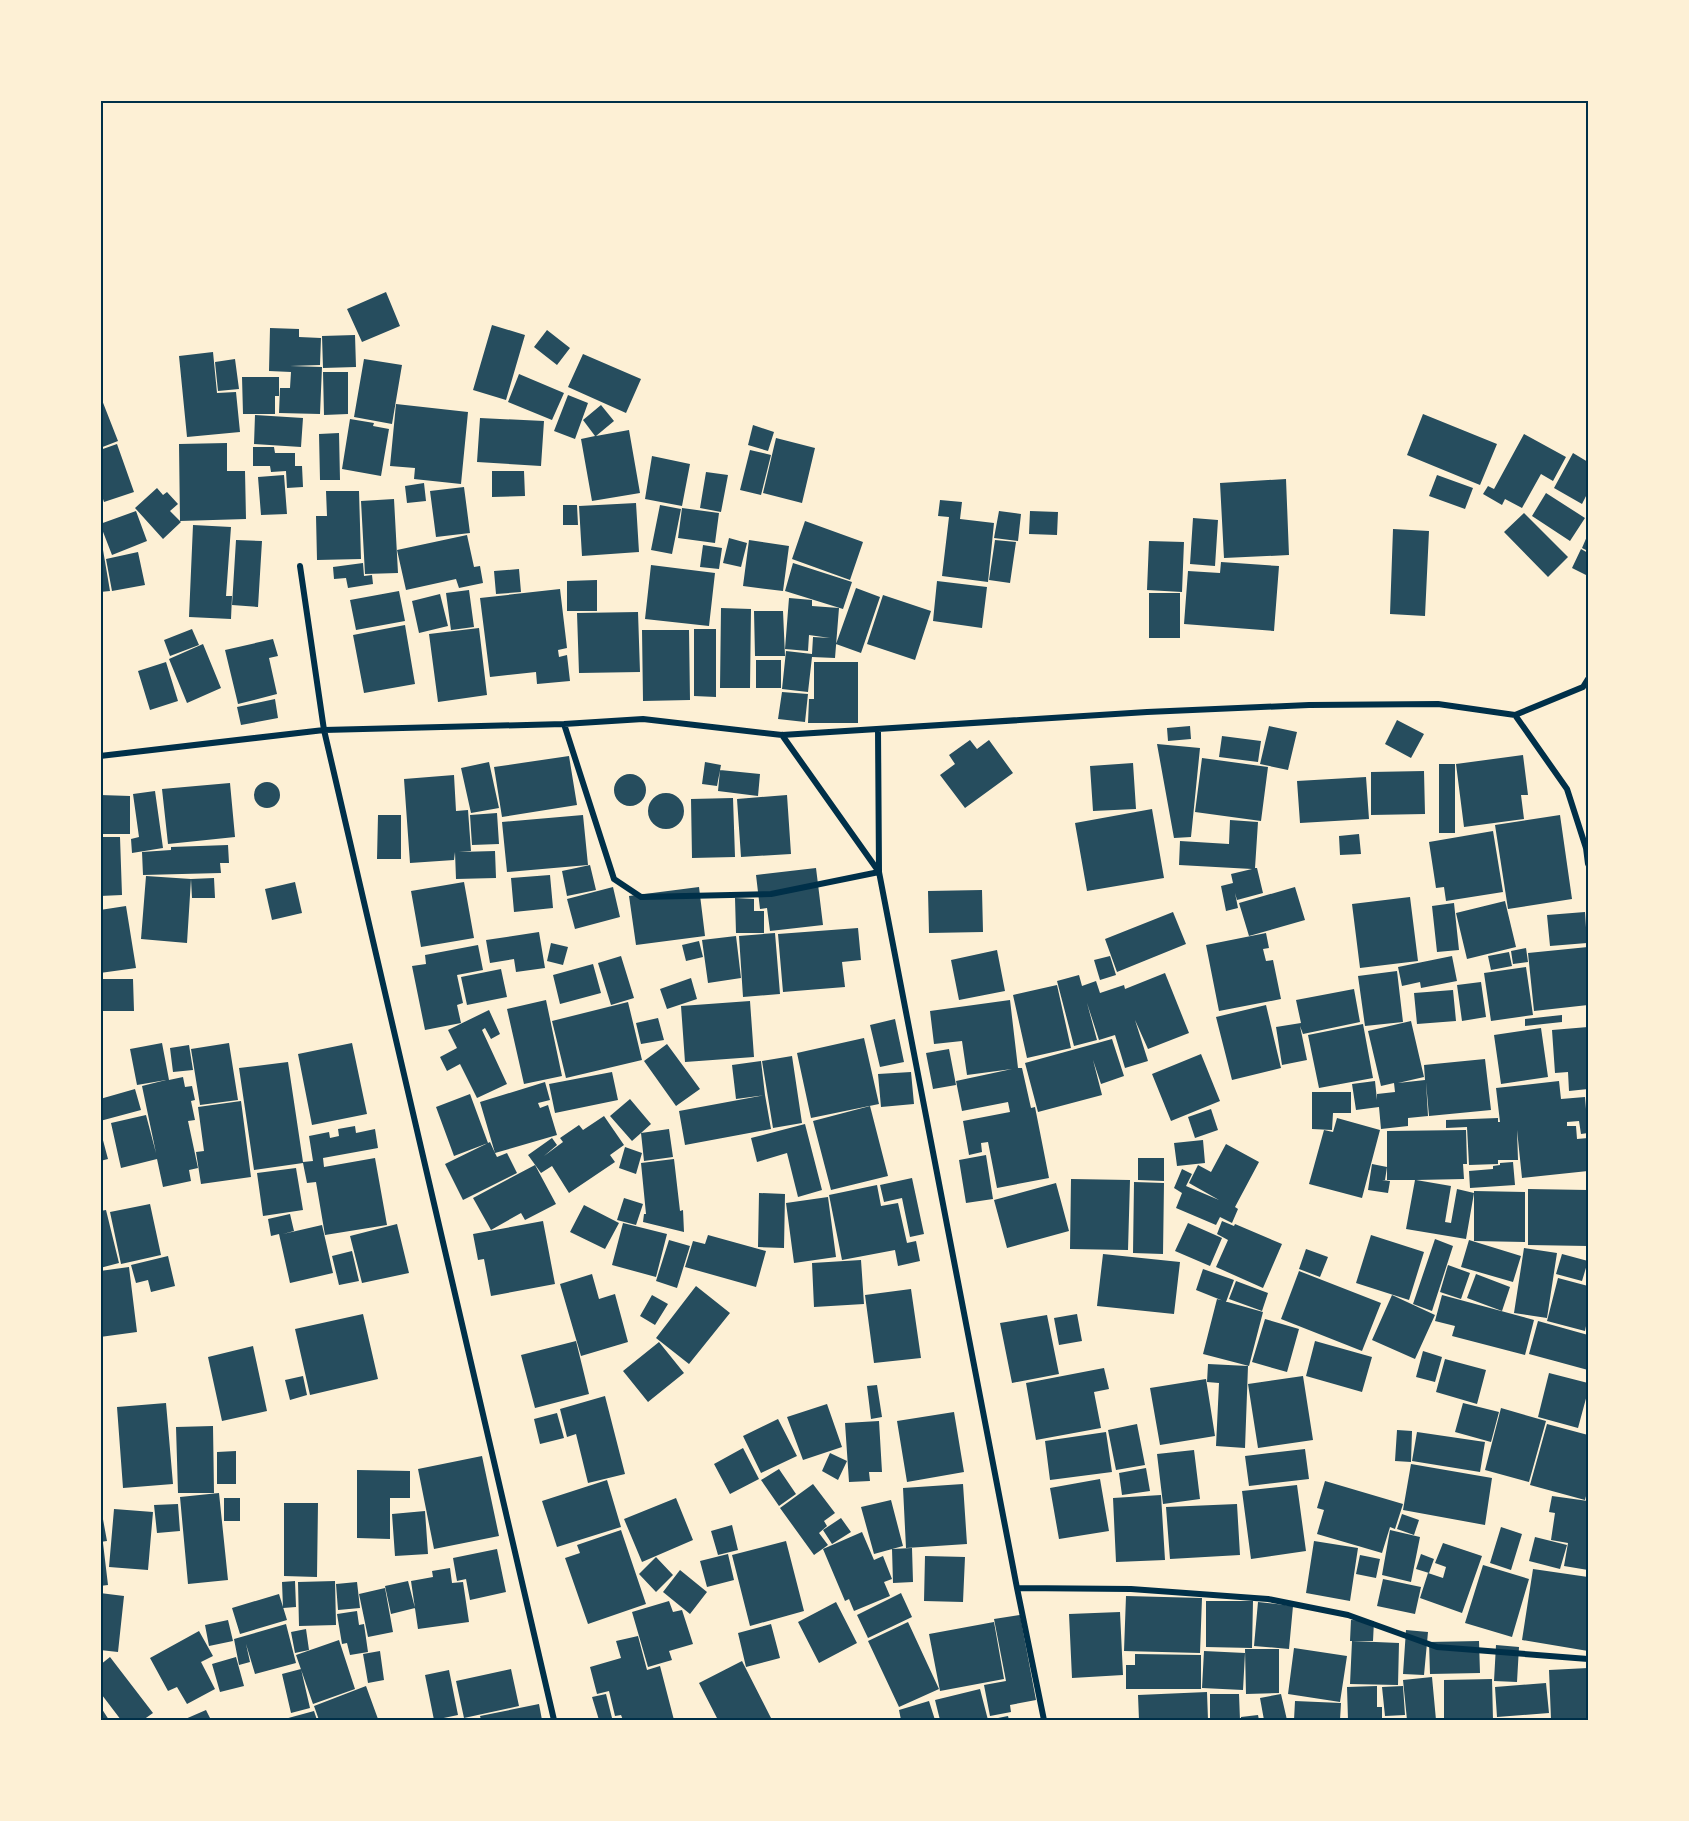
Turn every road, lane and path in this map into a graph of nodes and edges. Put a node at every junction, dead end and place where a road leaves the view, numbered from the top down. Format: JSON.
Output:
{"nodes":[{"id":1,"x":300,"y":566,"type":"dead end"},
{"id":2,"x":1588,"y":679,"type":"edge"},
{"id":3,"x":1515,"y":715,"type":"junction"},
{"id":4,"x":564,"y":724,"type":"junction"},
{"id":5,"x":878,"y":729,"type":"junction"},
{"id":6,"x":324,"y":730,"type":"junction"},
{"id":7,"x":782,"y":735,"type":"junction"},
{"id":8,"x":100,"y":756,"type":"edge"},
{"id":9,"x":1588,"y":864,"type":"edge"},
{"id":10,"x":879,"y":872,"type":"junction"},
{"id":11,"x":1017,"y":1588,"type":"junction"},
{"id":12,"x":1588,"y":1659,"type":"edge"},
{"id":13,"x":554,"y":1720,"type":"edge"},
{"id":14,"x":1044,"y":1720,"type":"edge"}],
"edges":[{"from":1,"to":6,"type":"street"},
{"from":2,"to":3,"type":"street"},
{"from":3,"to":5,"type":"street"},
{"from":3,"to":9,"type":"street"},
{"from":4,"to":6,"type":"street"},
{"from":4,"to":7,"type":"street"},
{"from":4,"to":10,"type":"street"},
{"from":5,"to":7,"type":"street"},
{"from":5,"to":10,"type":"street"},
{"from":6,"to":8,"type":"street"},
{"from":6,"to":13,"type":"street"},
{"from":7,"to":10,"type":"street"},
{"from":10,"to":11,"type":"street"},
{"from":11,"to":12,"type":"street"},
{"from":11,"to":14,"type":"street"}]}
